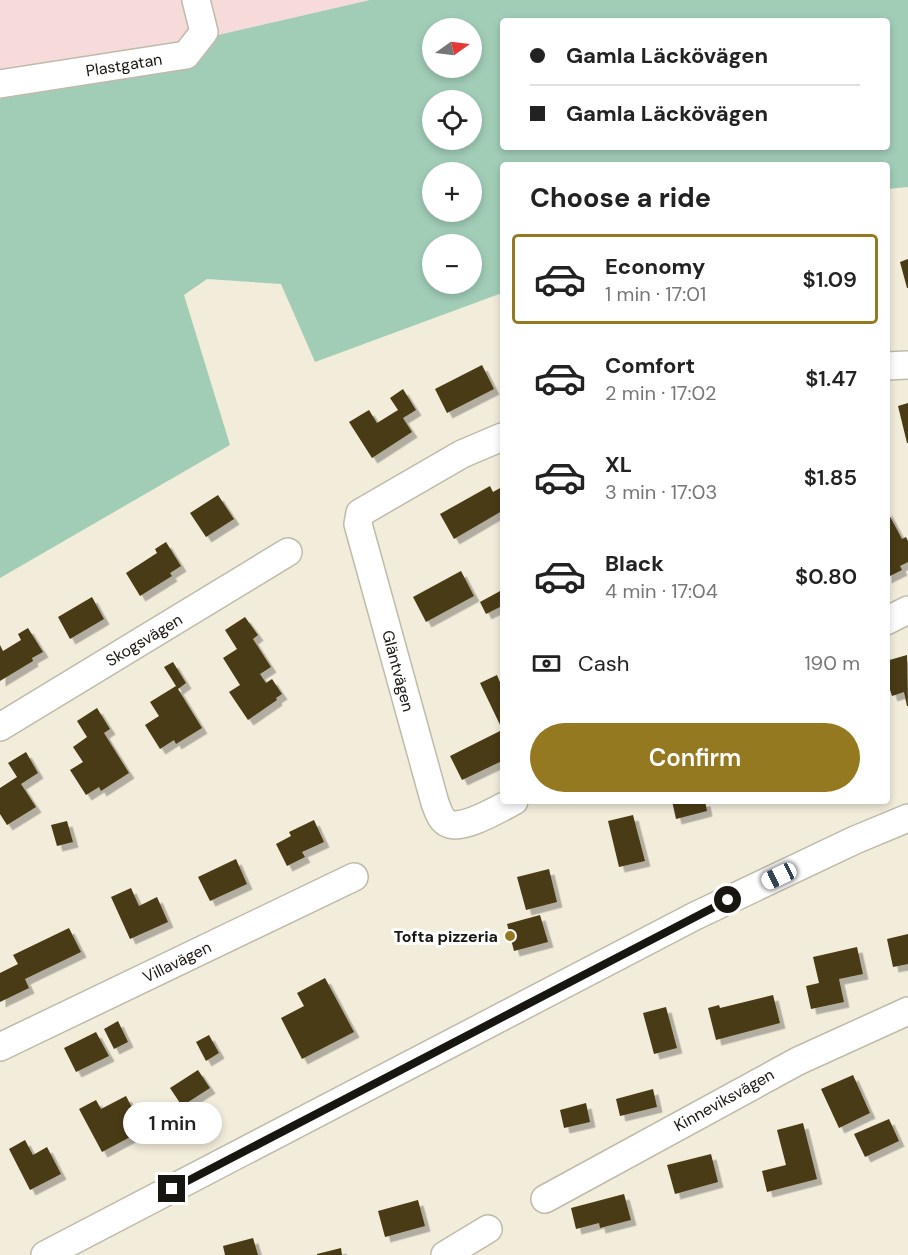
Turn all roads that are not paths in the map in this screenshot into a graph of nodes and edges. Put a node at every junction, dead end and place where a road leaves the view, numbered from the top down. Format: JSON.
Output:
{"nodes":[{"id":1,"x":196,"y":0,"type":"edge"},
{"id":2,"x":0,"y":84,"type":"edge"},
{"id":3,"x":908,"y":365,"type":"edge"},
{"id":4,"x":890,"y":366,"type":"edge"},
{"id":5,"x":500,"y":438,"type":"edge"},
{"id":6,"x":288,"y":552,"type":"dead end"},
{"id":7,"x":908,"y":610,"type":"edge"},
{"id":8,"x":890,"y":619,"type":"edge"},
{"id":9,"x":0,"y":727,"type":"edge"},
{"id":10,"x":508,"y":804,"type":"edge"},
{"id":11,"x":908,"y":818,"type":"edge"},
{"id":12,"x":354,"y":877,"type":"dead end"},
{"id":13,"x":908,"y":1011,"type":"edge"},
{"id":14,"x":0,"y":1047,"type":"edge"},
{"id":15,"x":545,"y":1199,"type":"dead end"},
{"id":16,"x":488,"y":1229,"type":"dead end"},
{"id":17,"x":45,"y":1255,"type":"edge"},
{"id":18,"x":445,"y":1255,"type":"edge"}],
"edges":[{"from":1,"to":2,"type":"street","name":"Plastgatan"},
{"from":3,"to":4,"type":"street"},
{"from":5,"to":10,"type":"street","name":"Gläntvägen"},
{"from":6,"to":9,"type":"street","name":"Skogsvägen"},
{"from":7,"to":8,"type":"street"},
{"from":11,"to":17,"type":"street"},
{"from":12,"to":14,"type":"street","name":"Villavägen"},
{"from":13,"to":15,"type":"street","name":"Kinneviksvägen"},
{"from":16,"to":18,"type":"street"}]}
